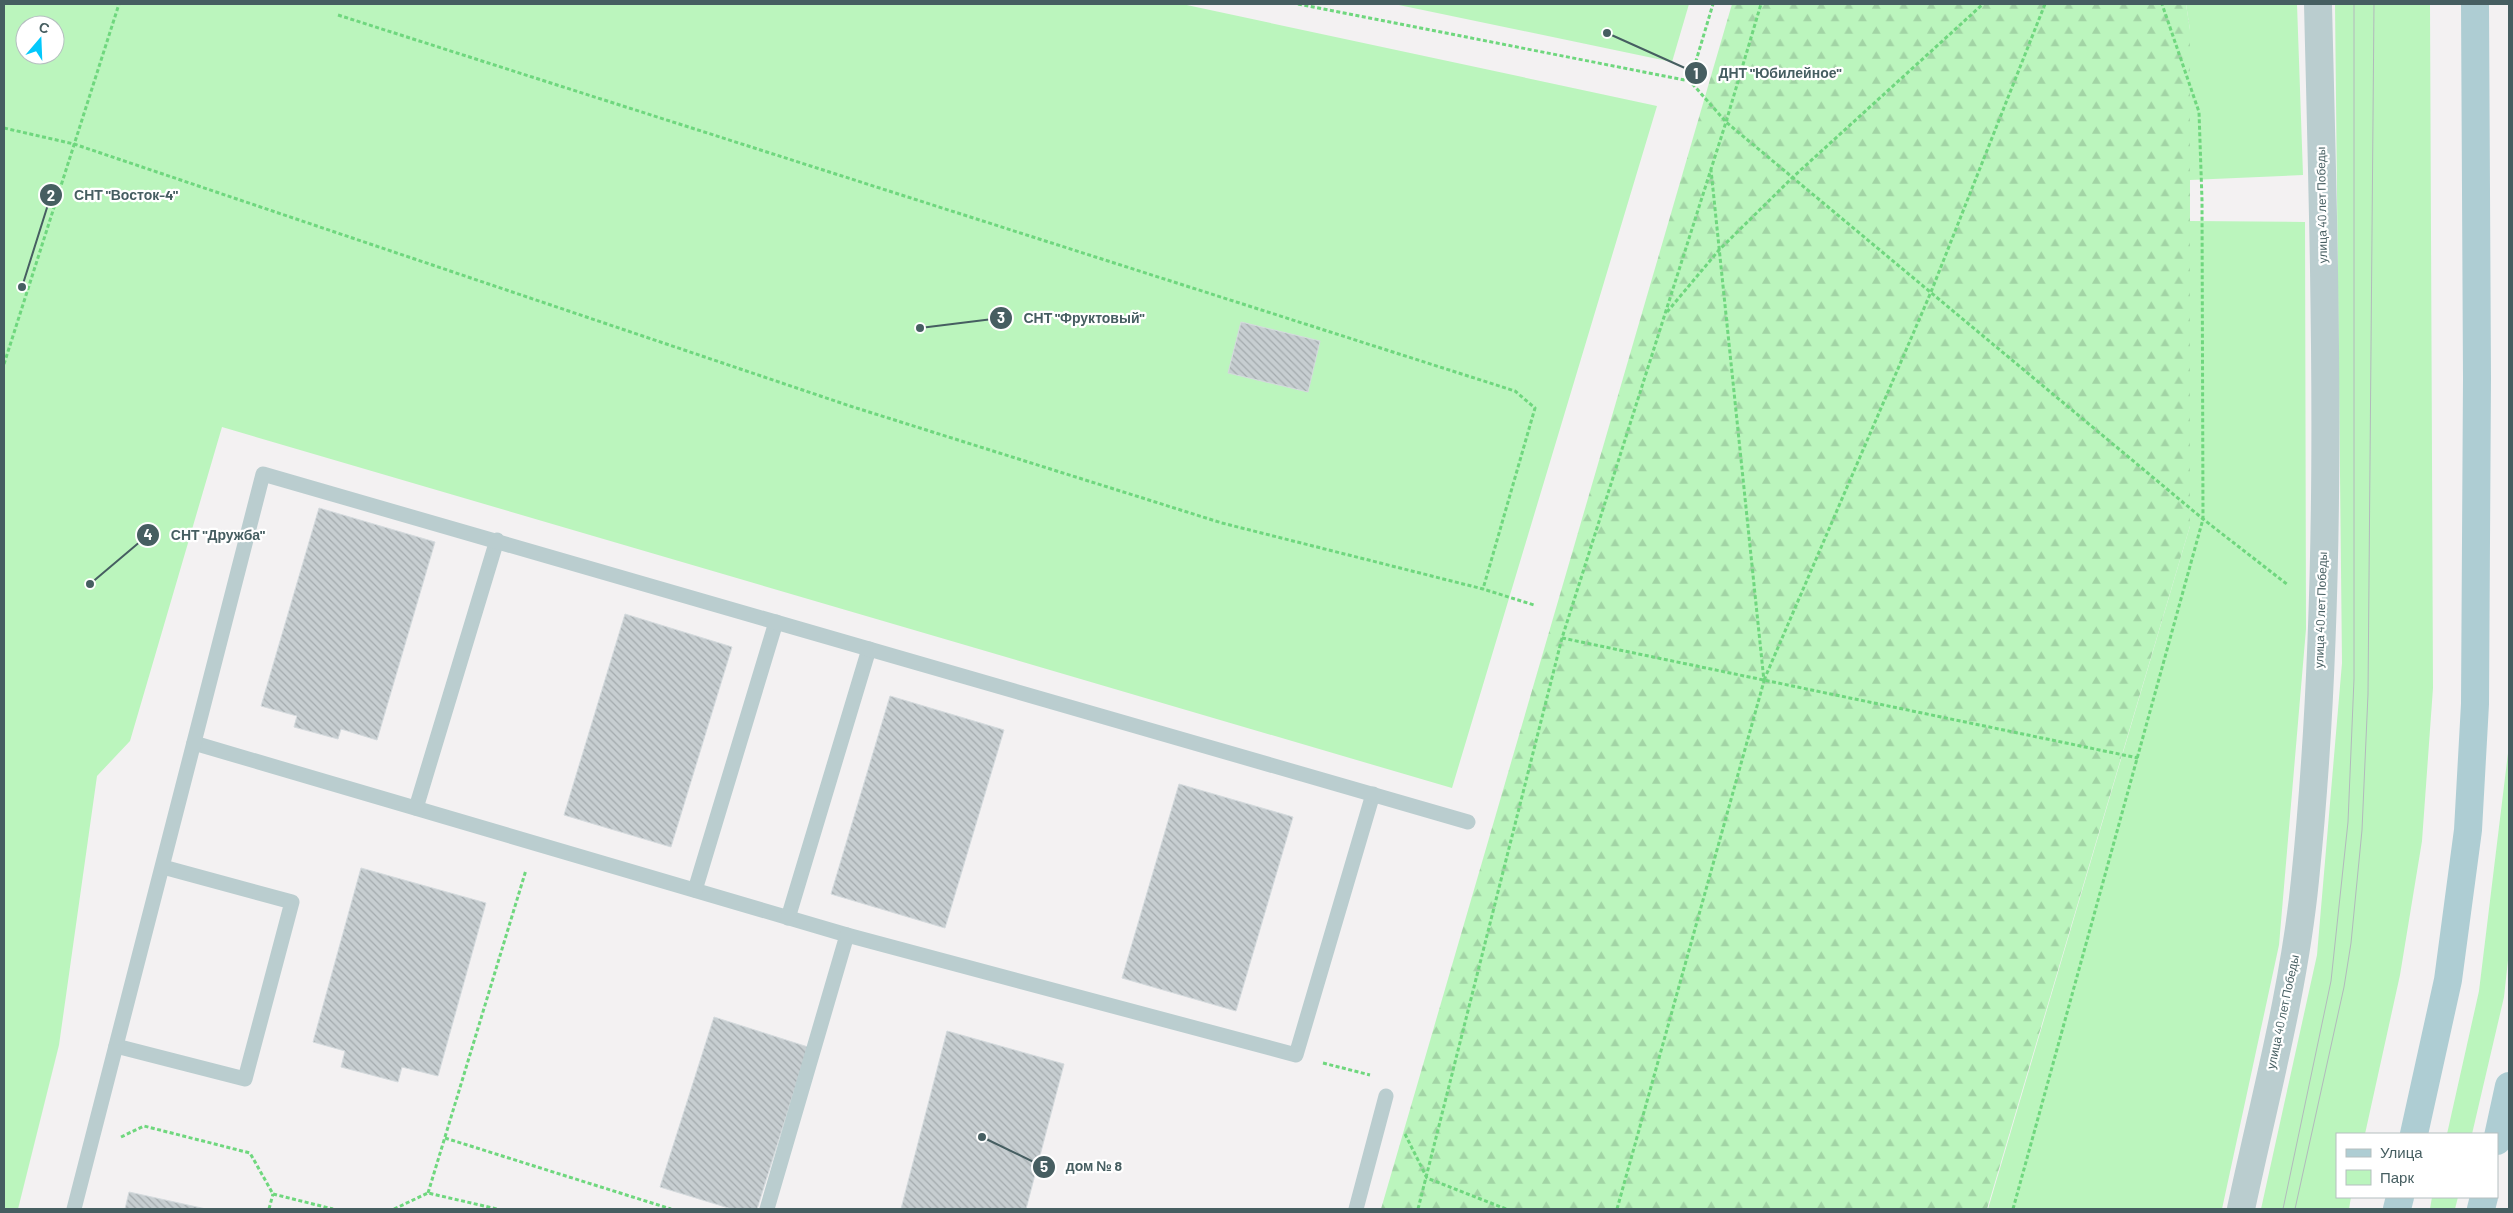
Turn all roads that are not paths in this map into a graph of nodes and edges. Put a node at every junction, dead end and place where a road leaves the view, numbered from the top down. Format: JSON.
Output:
{"nodes":[{"id":1,"x":2318,"y":4,"type":"edge"},
{"id":2,"x":2475,"y":4,"type":"edge"},
{"id":3,"x":497,"y":540,"type":"junction"},
{"id":4,"x":776,"y":622,"type":"junction"},
{"id":5,"x":869,"y":649,"type":"junction"},
{"id":6,"x":194,"y":743,"type":"junction"},
{"id":7,"x":1373,"y":794,"type":"junction"},
{"id":8,"x":416,"y":808,"type":"junction"},
{"id":9,"x":1468,"y":822,"type":"dead end"},
{"id":10,"x":163,"y":867,"type":"junction"},
{"id":11,"x":695,"y":890,"type":"junction"},
{"id":12,"x":788,"y":918,"type":"junction"},
{"id":13,"x":847,"y":935,"type":"junction"},
{"id":14,"x":116,"y":1046,"type":"junction"},
{"id":15,"x":2509,"y":1086,"type":"edge"},
{"id":16,"x":1386,"y":1096,"type":"road end"},
{"id":17,"x":2414,"y":1133,"type":"edge"},
{"id":18,"x":2498,"y":1136,"type":"edge"},
{"id":19,"x":74,"y":1209,"type":"edge"},
{"id":20,"x":766,"y":1209,"type":"edge"},
{"id":21,"x":1356,"y":1209,"type":"edge"},
{"id":22,"x":2241,"y":1209,"type":"edge"}],
"edges":[{"from":1,"to":22,"type":"street","name":"улица 40 лет Победы"},
{"from":2,"to":17,"type":"main road"},
{"from":3,"to":4,"type":"lane"},
{"from":3,"to":6,"type":"lane"},
{"from":3,"to":8,"type":"lane"},
{"from":4,"to":5,"type":"lane"},
{"from":4,"to":11,"type":"lane"},
{"from":5,"to":7,"type":"lane"},
{"from":5,"to":12,"type":"lane"},
{"from":6,"to":8,"type":"lane"},
{"from":6,"to":10,"type":"lane"},
{"from":7,"to":9,"type":"lane"},
{"from":7,"to":13,"type":"lane"},
{"from":8,"to":11,"type":"lane"},
{"from":10,"to":14,"type":"lane"},
{"from":10,"to":14,"type":"lane"},
{"from":11,"to":12,"type":"lane"},
{"from":12,"to":13,"type":"lane"},
{"from":13,"to":20,"type":"lane"},
{"from":14,"to":19,"type":"lane"},
{"from":15,"to":18,"type":"main road"},
{"from":16,"to":21,"type":"lane"}]}
